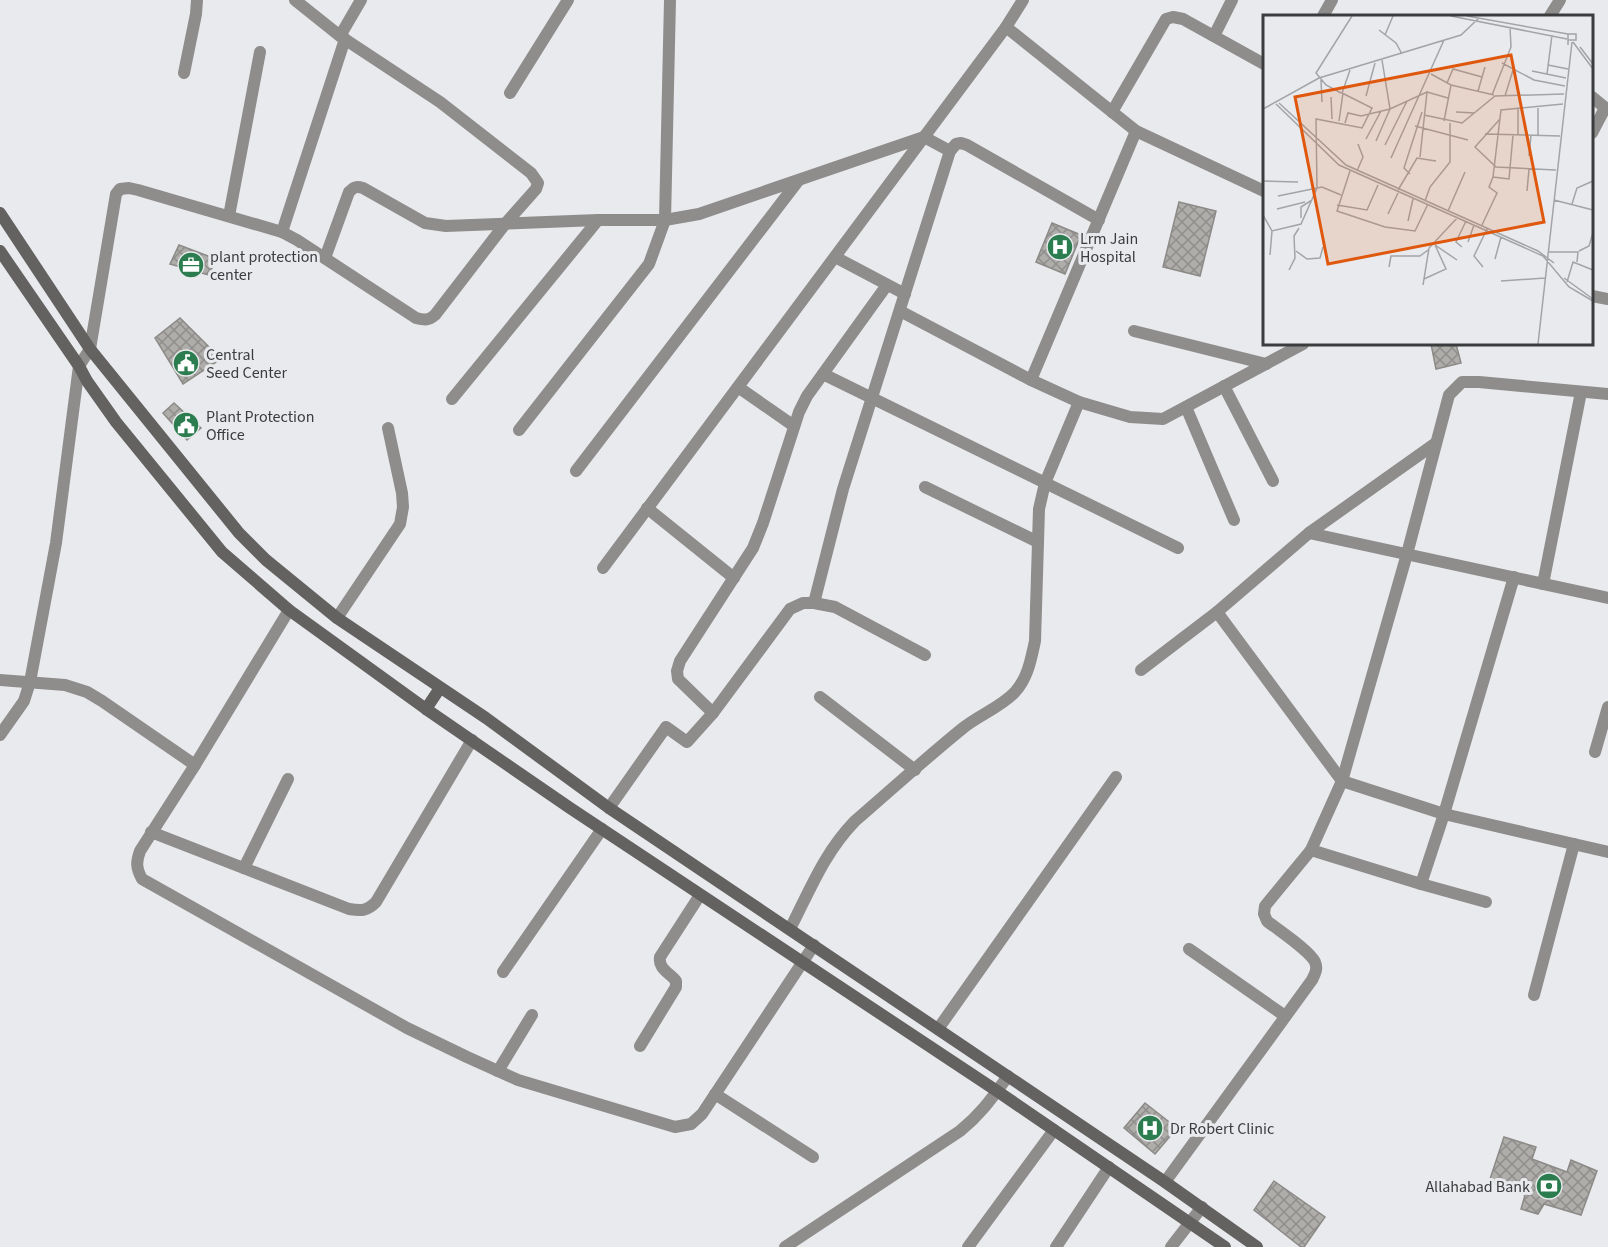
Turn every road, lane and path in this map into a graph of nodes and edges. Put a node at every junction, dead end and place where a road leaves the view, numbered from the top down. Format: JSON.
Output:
{"nodes":[{"id":1,"x":197,"y":0,"type":"edge"},
{"id":2,"x":295,"y":0,"type":"edge"},
{"id":3,"x":361,"y":0,"type":"edge"},
{"id":4,"x":568,"y":0,"type":"edge"},
{"id":5,"x":670,"y":0,"type":"edge"},
{"id":6,"x":1023,"y":0,"type":"edge"},
{"id":7,"x":1232,"y":0,"type":"edge"},
{"id":8,"x":1332,"y":0,"type":"edge"},
{"id":9,"x":1560,"y":0,"type":"edge"},
{"id":10,"x":1324,"y":15,"type":"edge"},
{"id":11,"x":1551,"y":15,"type":"edge"},
{"id":12,"x":1006,"y":27,"type":"junction"},
{"id":13,"x":1214,"y":36,"type":"junction"},
{"id":14,"x":343,"y":38,"type":"junction"},
{"id":15,"x":260,"y":52,"type":"dead end"},
{"id":16,"x":1263,"y":62,"type":"edge"},
{"id":17,"x":184,"y":73,"type":"dead end"},
{"id":18,"x":510,"y":93,"type":"dead end"},
{"id":19,"x":1593,"y":98,"type":"edge"},
{"id":20,"x":1606,"y":109,"type":"edge"},
{"id":21,"x":1112,"y":112,"type":"junction"},
{"id":22,"x":1593,"y":130,"type":"edge"},
{"id":23,"x":1136,"y":131,"type":"junction"},
{"id":24,"x":924,"y":137,"type":"junction"},
{"id":25,"x":950,"y":151,"type":"junction"},
{"id":26,"x":798,"y":180,"type":"junction"},
{"id":27,"x":1263,"y":190,"type":"edge"},
{"id":28,"x":0,"y":213,"type":"edge"},
{"id":29,"x":229,"y":216,"type":"junction"},
{"id":30,"x":598,"y":220,"type":"junction"},
{"id":31,"x":665,"y":220,"type":"junction"},
{"id":32,"x":1099,"y":220,"type":"junction"},
{"id":33,"x":505,"y":224,"type":"junction"},
{"id":34,"x":282,"y":232,"type":"junction"},
{"id":35,"x":0,"y":251,"type":"edge"},
{"id":36,"x":835,"y":257,"type":"junction"},
{"id":37,"x":325,"y":258,"type":"junction"},
{"id":38,"x":888,"y":285,"type":"junction"},
{"id":39,"x":905,"y":294,"type":"junction"},
{"id":40,"x":1593,"y":296,"type":"edge"},
{"id":41,"x":1608,"y":299,"type":"edge"},
{"id":42,"x":900,"y":311,"type":"junction"},
{"id":43,"x":1134,"y":331,"type":"dead end"},
{"id":44,"x":1301,"y":345,"type":"edge"},
{"id":45,"x":90,"y":349,"type":"junction"},
{"id":46,"x":1266,"y":364,"type":"junction"},
{"id":47,"x":79,"y":366,"type":"junction"},
{"id":48,"x":822,"y":374,"type":"junction"},
{"id":49,"x":1031,"y":380,"type":"junction"},
{"id":50,"x":1224,"y":386,"type":"junction"},
{"id":51,"x":738,"y":387,"type":"junction"},
{"id":52,"x":1581,"y":392,"type":"junction"},
{"id":53,"x":1608,"y":394,"type":"edge"},
{"id":54,"x":872,"y":398,"type":"junction"},
{"id":55,"x":452,"y":399,"type":"dead end"},
{"id":56,"x":1078,"y":402,"type":"junction"},
{"id":57,"x":1186,"y":407,"type":"junction"},
{"id":58,"x":794,"y":426,"type":"junction"},
{"id":59,"x":388,"y":428,"type":"dead end"},
{"id":60,"x":519,"y":430,"type":"dead end"},
{"id":61,"x":1436,"y":443,"type":"junction"},
{"id":62,"x":576,"y":471,"type":"dead end"},
{"id":63,"x":1273,"y":481,"type":"dead end"},
{"id":64,"x":1045,"y":483,"type":"junction"},
{"id":65,"x":925,"y":487,"type":"dead end"},
{"id":66,"x":647,"y":508,"type":"junction"},
{"id":67,"x":1234,"y":520,"type":"dead end"},
{"id":68,"x":1309,"y":533,"type":"junction"},
{"id":69,"x":1038,"y":542,"type":"junction"},
{"id":70,"x":1178,"y":548,"type":"dead end"},
{"id":71,"x":1407,"y":554,"type":"junction"},
{"id":72,"x":603,"y":568,"type":"dead end"},
{"id":73,"x":1514,"y":577,"type":"junction"},
{"id":74,"x":734,"y":578,"type":"junction"},
{"id":75,"x":1543,"y":584,"type":"junction"},
{"id":76,"x":1608,"y":598,"type":"edge"},
{"id":77,"x":814,"y":603,"type":"junction"},
{"id":78,"x":290,"y":610,"type":"junction"},
{"id":79,"x":1217,"y":612,"type":"junction"},
{"id":80,"x":337,"y":618,"type":"junction"},
{"id":81,"x":925,"y":655,"type":"dead end"},
{"id":82,"x":1141,"y":670,"type":"dead end"},
{"id":83,"x":0,"y":680,"type":"edge"},
{"id":84,"x":30,"y":682,"type":"junction"},
{"id":85,"x":440,"y":688,"type":"junction"},
{"id":86,"x":820,"y":697,"type":"dead end"},
{"id":87,"x":1608,"y":707,"type":"edge"},
{"id":88,"x":426,"y":709,"type":"junction"},
{"id":89,"x":713,"y":712,"type":"junction"},
{"id":90,"x":0,"y":735,"type":"edge"},
{"id":91,"x":472,"y":740,"type":"junction"},
{"id":92,"x":1595,"y":752,"type":"dead end"},
{"id":93,"x":195,"y":765,"type":"junction"},
{"id":94,"x":915,"y":770,"type":"junction"},
{"id":95,"x":1116,"y":777,"type":"dead end"},
{"id":96,"x":288,"y":779,"type":"dead end"},
{"id":97,"x":1342,"y":781,"type":"junction"},
{"id":98,"x":584,"y":789,"type":"junction"},
{"id":99,"x":570,"y":808,"type":"junction"},
{"id":100,"x":609,"y":808,"type":"junction"},
{"id":101,"x":1444,"y":814,"type":"junction"},
{"id":102,"x":602,"y":829,"type":"junction"},
{"id":103,"x":151,"y":832,"type":"junction"},
{"id":104,"x":1574,"y":844,"type":"junction"},
{"id":105,"x":1311,"y":850,"type":"junction"},
{"id":106,"x":1608,"y":852,"type":"edge"},
{"id":107,"x":244,"y":868,"type":"junction"},
{"id":108,"x":1421,"y":884,"type":"junction"},
{"id":109,"x":700,"y":895,"type":"junction"},
{"id":110,"x":1486,"y":902,"type":"dead end"},
{"id":111,"x":790,"y":929,"type":"junction"},
{"id":112,"x":814,"y":945,"type":"junction"},
{"id":113,"x":1189,"y":949,"type":"dead end"},
{"id":114,"x":803,"y":963,"type":"junction"},
{"id":115,"x":503,"y":972,"type":"dead end"},
{"id":116,"x":1534,"y":995,"type":"dead end"},
{"id":117,"x":532,"y":1015,"type":"dead end"},
{"id":118,"x":1285,"y":1016,"type":"junction"},
{"id":119,"x":938,"y":1029,"type":"junction"},
{"id":120,"x":640,"y":1046,"type":"dead end"},
{"id":121,"x":498,"y":1071,"type":"junction"},
{"id":122,"x":1008,"y":1076,"type":"junction"},
{"id":123,"x":997,"y":1091,"type":"junction"},
{"id":124,"x":715,"y":1095,"type":"junction"},
{"id":125,"x":1054,"y":1130,"type":"junction"},
{"id":126,"x":813,"y":1157,"type":"dead end"},
{"id":127,"x":1109,"y":1167,"type":"junction"},
{"id":128,"x":1165,"y":1182,"type":"junction"},
{"id":129,"x":1202,"y":1208,"type":"junction"},
{"id":130,"x":1190,"y":1222,"type":"junction"},
{"id":131,"x":786,"y":1247,"type":"edge"},
{"id":132,"x":968,"y":1247,"type":"edge"},
{"id":133,"x":1056,"y":1247,"type":"edge"},
{"id":134,"x":1170,"y":1247,"type":"edge"},
{"id":135,"x":1225,"y":1247,"type":"edge"},
{"id":136,"x":1257,"y":1247,"type":"edge"}],
"edges":[{"from":1,"to":17,"type":"street"},
{"from":2,"to":14,"type":"street"},
{"from":3,"to":14,"type":"street"},
{"from":4,"to":18,"type":"street"},
{"from":5,"to":31,"type":"street"},
{"from":6,"to":12,"type":"street"},
{"from":7,"to":13,"type":"street"},
{"from":8,"to":10,"type":"street"},
{"from":9,"to":11,"type":"street"},
{"from":12,"to":21,"type":"street"},
{"from":12,"to":24,"type":"street"},
{"from":13,"to":16,"type":"street"},
{"from":13,"to":21,"type":"street"},
{"from":14,"to":33,"type":"street"},
{"from":14,"to":34,"type":"street"},
{"from":15,"to":29,"type":"street"},
{"from":19,"to":20,"type":"street"},
{"from":20,"to":22,"type":"street"},
{"from":21,"to":23,"type":"street"},
{"from":23,"to":27,"type":"street"},
{"from":23,"to":32,"type":"street"},
{"from":24,"to":25,"type":"street"},
{"from":24,"to":26,"type":"street"},
{"from":24,"to":36,"type":"street"},
{"from":25,"to":32,"type":"street"},
{"from":25,"to":39,"type":"street"},
{"from":26,"to":31,"type":"street"},
{"from":26,"to":62,"type":"street"},
{"from":28,"to":45,"type":"street"},
{"from":29,"to":34,"type":"street"},
{"from":29,"to":45,"type":"street"},
{"from":30,"to":31,"type":"street"},
{"from":30,"to":33,"type":"street"},
{"from":30,"to":55,"type":"street"},
{"from":31,"to":60,"type":"street"},
{"from":32,"to":49,"type":"street"},
{"from":33,"to":37,"type":"street"},
{"from":33,"to":37,"type":"street"},
{"from":34,"to":37,"type":"street"},
{"from":35,"to":47,"type":"street"},
{"from":36,"to":38,"type":"street"},
{"from":36,"to":51,"type":"street"},
{"from":38,"to":39,"type":"street"},
{"from":38,"to":48,"type":"street"},
{"from":39,"to":42,"type":"street"},
{"from":40,"to":41,"type":"street"},
{"from":42,"to":49,"type":"street"},
{"from":42,"to":54,"type":"street"},
{"from":43,"to":46,"type":"street"},
{"from":44,"to":46,"type":"street"},
{"from":45,"to":47,"type":"street"},
{"from":45,"to":80,"type":"street"},
{"from":46,"to":50,"type":"street"},
{"from":47,"to":78,"type":"street"},
{"from":47,"to":84,"type":"street"},
{"from":48,"to":54,"type":"street"},
{"from":48,"to":58,"type":"street"},
{"from":49,"to":56,"type":"street"},
{"from":50,"to":57,"type":"street"},
{"from":50,"to":63,"type":"street"},
{"from":51,"to":58,"type":"street"},
{"from":51,"to":66,"type":"street"},
{"from":52,"to":53,"type":"street"},
{"from":52,"to":61,"type":"street"},
{"from":52,"to":75,"type":"street"},
{"from":54,"to":64,"type":"street"},
{"from":54,"to":77,"type":"street"},
{"from":56,"to":57,"type":"street"},
{"from":56,"to":64,"type":"street"},
{"from":57,"to":67,"type":"street"},
{"from":58,"to":74,"type":"street"},
{"from":59,"to":80,"type":"street"},
{"from":61,"to":68,"type":"street"},
{"from":61,"to":71,"type":"street"},
{"from":64,"to":69,"type":"street"},
{"from":64,"to":70,"type":"street"},
{"from":65,"to":69,"type":"street"},
{"from":66,"to":72,"type":"street"},
{"from":66,"to":74,"type":"street"},
{"from":68,"to":71,"type":"street"},
{"from":68,"to":79,"type":"street"},
{"from":69,"to":94,"type":"street"},
{"from":71,"to":73,"type":"street"},
{"from":71,"to":97,"type":"street"},
{"from":73,"to":75,"type":"street"},
{"from":73,"to":101,"type":"street"},
{"from":74,"to":89,"type":"street"},
{"from":75,"to":76,"type":"street"},
{"from":77,"to":81,"type":"street"},
{"from":77,"to":89,"type":"street"},
{"from":78,"to":88,"type":"street"},
{"from":78,"to":93,"type":"street"},
{"from":79,"to":82,"type":"street"},
{"from":79,"to":97,"type":"street"},
{"from":80,"to":85,"type":"street"},
{"from":83,"to":84,"type":"street"},
{"from":84,"to":90,"type":"street"},
{"from":84,"to":93,"type":"street"},
{"from":85,"to":88,"type":"street"},
{"from":85,"to":98,"type":"street"},
{"from":86,"to":94,"type":"street"},
{"from":87,"to":92,"type":"street"},
{"from":88,"to":91,"type":"street"},
{"from":89,"to":100,"type":"street"},
{"from":91,"to":99,"type":"street"},
{"from":91,"to":107,"type":"street"},
{"from":93,"to":103,"type":"street"},
{"from":94,"to":111,"type":"street"},
{"from":95,"to":119,"type":"street"},
{"from":96,"to":107,"type":"street"},
{"from":97,"to":101,"type":"street"},
{"from":97,"to":105,"type":"street"},
{"from":98,"to":99,"type":"street"},
{"from":98,"to":100,"type":"street"},
{"from":99,"to":102,"type":"street"},
{"from":100,"to":111,"type":"street"},
{"from":101,"to":104,"type":"street"},
{"from":101,"to":108,"type":"street"},
{"from":102,"to":109,"type":"street"},
{"from":102,"to":115,"type":"street"},
{"from":103,"to":107,"type":"street"},
{"from":103,"to":121,"type":"street"},
{"from":104,"to":106,"type":"street"},
{"from":104,"to":116,"type":"street"},
{"from":105,"to":108,"type":"street"},
{"from":105,"to":118,"type":"street"},
{"from":108,"to":110,"type":"street"},
{"from":109,"to":114,"type":"street"},
{"from":109,"to":120,"type":"street"},
{"from":111,"to":112,"type":"street"},
{"from":112,"to":114,"type":"street"},
{"from":112,"to":119,"type":"street"},
{"from":113,"to":118,"type":"street"},
{"from":114,"to":123,"type":"street"},
{"from":114,"to":124,"type":"street"},
{"from":117,"to":121,"type":"street"},
{"from":118,"to":128,"type":"street"},
{"from":119,"to":122,"type":"street"},
{"from":121,"to":124,"type":"street"},
{"from":122,"to":123,"type":"street"},
{"from":122,"to":128,"type":"street"},
{"from":123,"to":125,"type":"street"},
{"from":123,"to":131,"type":"street"},
{"from":124,"to":126,"type":"street"},
{"from":125,"to":127,"type":"street"},
{"from":125,"to":132,"type":"street"},
{"from":127,"to":130,"type":"street"},
{"from":127,"to":133,"type":"street"},
{"from":128,"to":129,"type":"street"},
{"from":129,"to":130,"type":"street"},
{"from":129,"to":136,"type":"street"},
{"from":130,"to":134,"type":"street"},
{"from":130,"to":135,"type":"street"}]}
